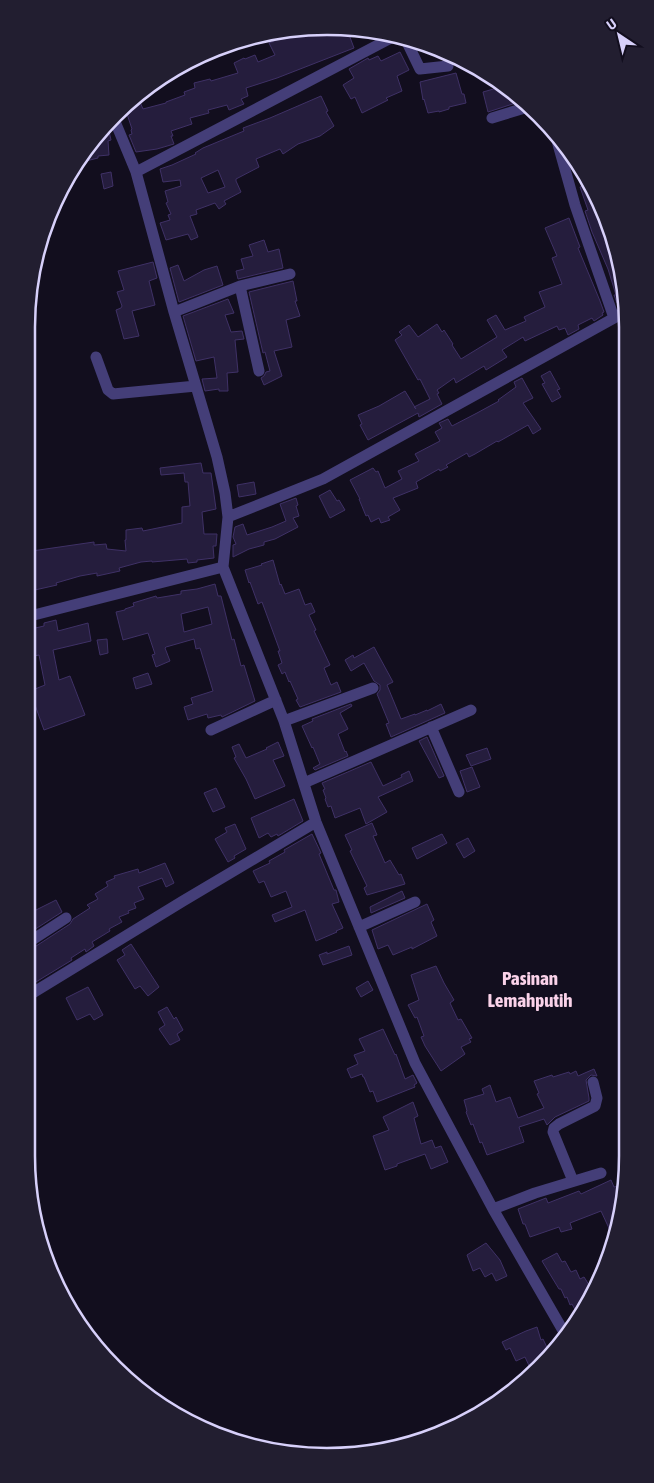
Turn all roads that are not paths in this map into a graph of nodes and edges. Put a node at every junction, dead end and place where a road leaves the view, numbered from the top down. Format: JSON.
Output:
{"nodes":[{"id":1,"x":385,"y":41,"type":"edge"},
{"id":2,"x":409,"y":47,"type":"edge"},
{"id":3,"x":448,"y":66,"type":"dead end"},
{"id":4,"x":521,"y":108,"type":"edge"},
{"id":5,"x":492,"y":118,"type":"dead end"},
{"id":6,"x":117,"y":125,"type":"edge"},
{"id":7,"x":560,"y":150,"type":"edge"},
{"id":8,"x":136,"y":172,"type":"junction"},
{"id":9,"x":290,"y":274,"type":"dead end"},
{"id":10,"x":240,"y":286,"type":"junction"},
{"id":11,"x":174,"y":312,"type":"junction"},
{"id":12,"x":618,"y":316,"type":"edge"},
{"id":13,"x":614,"y":318,"type":"junction"},
{"id":14,"x":96,"y":357,"type":"dead end"},
{"id":15,"x":259,"y":371,"type":"dead end"},
{"id":16,"x":196,"y":386,"type":"junction"},
{"id":17,"x":228,"y":517,"type":"junction"},
{"id":18,"x":222,"y":566,"type":"junction"},
{"id":19,"x":35,"y":615,"type":"edge"},
{"id":20,"x":373,"y":688,"type":"dead end"},
{"id":21,"x":276,"y":700,"type":"junction"},
{"id":22,"x":471,"y":710,"type":"dead end"},
{"id":23,"x":284,"y":721,"type":"junction"},
{"id":24,"x":431,"y":727,"type":"junction"},
{"id":25,"x":211,"y":730,"type":"dead end"},
{"id":26,"x":304,"y":783,"type":"junction"},
{"id":27,"x":459,"y":792,"type":"dead end"},
{"id":28,"x":316,"y":822,"type":"junction"},
{"id":29,"x":415,"y":902,"type":"dead end"},
{"id":30,"x":66,"y":918,"type":"dead end"},
{"id":31,"x":359,"y":927,"type":"junction"},
{"id":32,"x":35,"y":938,"type":"edge"},
{"id":33,"x":35,"y":991,"type":"edge"},
{"id":34,"x":593,"y":1082,"type":"dead end"},
{"id":35,"x":601,"y":1173,"type":"dead end"},
{"id":36,"x":573,"y":1181,"type":"junction"},
{"id":37,"x":493,"y":1209,"type":"junction"},
{"id":38,"x":562,"y":1329,"type":"edge"}],
"edges":[{"from":1,"to":8,"type":"street"},
{"from":2,"to":3,"type":"street"},
{"from":4,"to":5,"type":"street"},
{"from":6,"to":8,"type":"street"},
{"from":7,"to":13,"type":"street"},
{"from":8,"to":11,"type":"street"},
{"from":9,"to":10,"type":"street"},
{"from":10,"to":11,"type":"street"},
{"from":10,"to":15,"type":"street"},
{"from":11,"to":16,"type":"street"},
{"from":12,"to":13,"type":"street"},
{"from":13,"to":17,"type":"street"},
{"from":14,"to":16,"type":"street"},
{"from":16,"to":17,"type":"street"},
{"from":17,"to":18,"type":"street"},
{"from":18,"to":19,"type":"street"},
{"from":18,"to":21,"type":"street"},
{"from":20,"to":23,"type":"street"},
{"from":21,"to":23,"type":"street"},
{"from":21,"to":25,"type":"street"},
{"from":22,"to":24,"type":"street"},
{"from":23,"to":26,"type":"street"},
{"from":24,"to":26,"type":"street"},
{"from":24,"to":27,"type":"street"},
{"from":26,"to":28,"type":"street"},
{"from":28,"to":31,"type":"street"},
{"from":28,"to":33,"type":"street"},
{"from":29,"to":31,"type":"street"},
{"from":30,"to":32,"type":"street"},
{"from":31,"to":37,"type":"street"},
{"from":34,"to":36,"type":"street"},
{"from":35,"to":36,"type":"street"},
{"from":36,"to":37,"type":"street"},
{"from":37,"to":38,"type":"street"}]}
